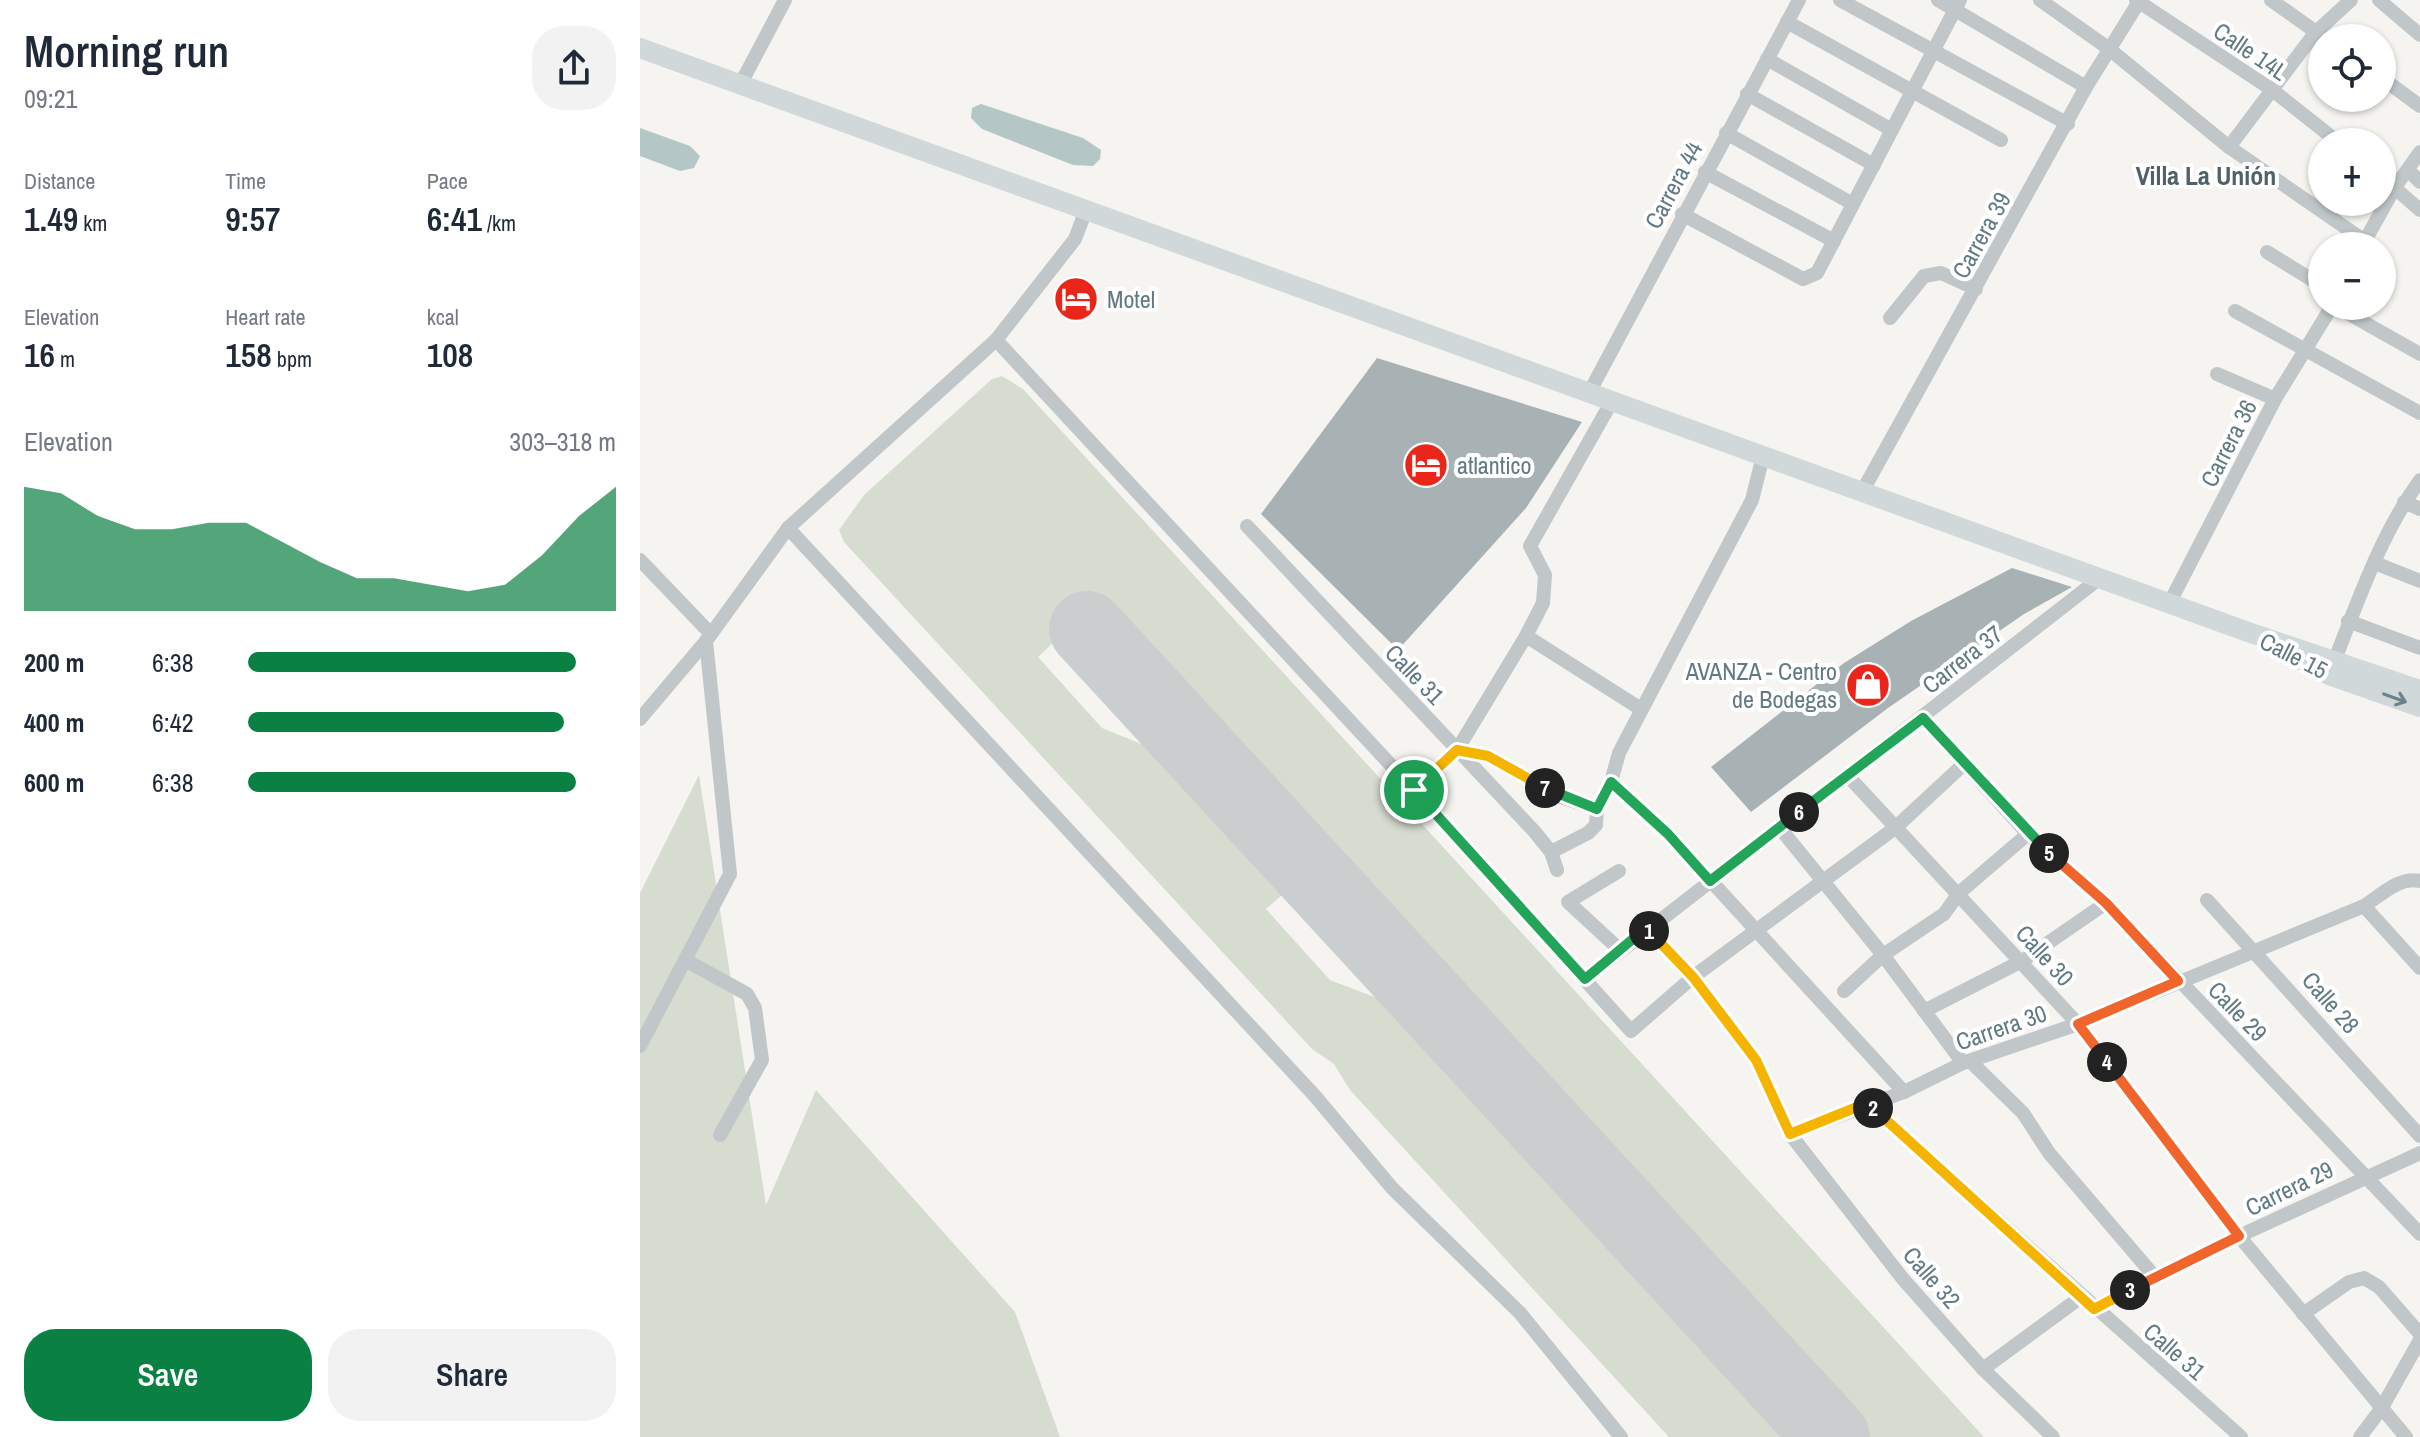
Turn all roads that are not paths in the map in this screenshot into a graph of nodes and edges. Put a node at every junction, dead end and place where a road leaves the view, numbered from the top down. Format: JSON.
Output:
{"nodes":[{"id":1,"x":785,"y":0,"type":"edge"},
{"id":2,"x":1799,"y":0,"type":"edge"},
{"id":3,"x":1840,"y":0,"type":"edge"},
{"id":4,"x":1938,"y":0,"type":"edge"},
{"id":5,"x":2040,"y":0,"type":"edge"},
{"id":6,"x":2271,"y":0,"type":"edge"},
{"id":7,"x":2351,"y":0,"type":"edge"},
{"id":8,"x":2379,"y":0,"type":"edge"},
{"id":9,"x":2138,"y":1,"type":"edge"},
{"id":10,"x":1957,"y":5,"type":"edge"},
{"id":11,"x":1787,"y":22,"type":"junction"},
{"id":12,"x":2329,"y":24,"type":"edge"},
{"id":13,"x":2308,"y":27,"type":"edge"},
{"id":14,"x":2420,"y":35,"type":"edge"},
{"id":15,"x":2308,"y":47,"type":"edge"},
{"id":16,"x":640,"y":48,"type":"edge"},
{"id":17,"x":2108,"y":48,"type":"junction"},
{"id":18,"x":1933,"y":51,"type":"junction"},
{"id":19,"x":1767,"y":59,"type":"junction"},
{"id":20,"x":740,"y":85,"type":"junction"},
{"id":21,"x":2086,"y":87,"type":"junction"},
{"id":22,"x":2396,"y":88,"type":"edge"},
{"id":23,"x":2271,"y":89,"type":"junction"},
{"id":24,"x":1912,"y":91,"type":"junction"},
{"id":25,"x":1747,"y":94,"type":"junction"},
{"id":26,"x":2420,"y":106,"type":"edge"},
{"id":27,"x":2068,"y":124,"type":"junction"},
{"id":28,"x":2320,"y":128,"type":"edge"},
{"id":29,"x":1892,"y":130,"type":"junction"},
{"id":30,"x":1726,"y":133,"type":"junction"},
{"id":31,"x":2001,"y":140,"type":"dead end"},
{"id":32,"x":2229,"y":147,"type":"junction"},
{"id":33,"x":2420,"y":152,"type":"edge"},
{"id":34,"x":1874,"y":165,"type":"junction"},
{"id":35,"x":2408,"y":170,"type":"junction"},
{"id":36,"x":1705,"y":172,"type":"junction"},
{"id":37,"x":2420,"y":182,"type":"edge"},
{"id":38,"x":2396,"y":186,"type":"edge"},
{"id":39,"x":2396,"y":188,"type":"edge"},
{"id":40,"x":1853,"y":204,"type":"junction"},
{"id":41,"x":1086,"y":210,"type":"junction"},
{"id":42,"x":2420,"y":210,"type":"edge"},
{"id":43,"x":1682,"y":214,"type":"junction"},
{"id":44,"x":2348,"y":232,"type":"edge"},
{"id":45,"x":1834,"y":241,"type":"junction"},
{"id":46,"x":2267,"y":252,"type":"dead end"},
{"id":47,"x":2308,"y":277,"type":"edge"},
{"id":48,"x":1976,"y":289,"type":"junction"},
{"id":49,"x":2235,"y":311,"type":"dead end"},
{"id":50,"x":1890,"y":318,"type":"dead end"},
{"id":51,"x":2325,"y":320,"type":"edge"},
{"id":52,"x":2359,"y":320,"type":"edge"},
{"id":53,"x":996,"y":340,"type":"junction"},
{"id":54,"x":2306,"y":350,"type":"junction"},
{"id":55,"x":2420,"y":354,"type":"edge"},
{"id":56,"x":2217,"y":374,"type":"dead end"},
{"id":57,"x":1589,"y":393,"type":"junction"},
{"id":58,"x":2275,"y":399,"type":"junction"},
{"id":59,"x":1612,"y":401,"type":"junction"},
{"id":60,"x":2420,"y":413,"type":"edge"},
{"id":61,"x":1763,"y":456,"type":"junction"},
{"id":62,"x":2420,"y":480,"type":"edge"},
{"id":63,"x":1862,"y":492,"type":"junction"},
{"id":64,"x":2404,"y":502,"type":"junction"},
{"id":65,"x":2420,"y":509,"type":"edge"},
{"id":66,"x":1247,"y":526,"type":"dead end"},
{"id":67,"x":788,"y":528,"type":"junction"},
{"id":68,"x":640,"y":560,"type":"edge"},
{"id":69,"x":2375,"y":563,"type":"junction"},
{"id":70,"x":2100,"y":578,"type":"junction"},
{"id":71,"x":2420,"y":581,"type":"edge"},
{"id":72,"x":2169,"y":604,"type":"junction"},
{"id":73,"x":2348,"y":621,"type":"junction"},
{"id":74,"x":1526,"y":636,"type":"junction"},
{"id":75,"x":708,"y":638,"type":"junction"},
{"id":76,"x":2420,"y":648,"type":"edge"},
{"id":77,"x":2332,"y":667,"type":"junction"},
{"id":78,"x":2420,"y":690,"type":"edge"},
{"id":79,"x":2420,"y":707,"type":"edge"},
{"id":80,"x":643,"y":708,"type":"edge"},
{"id":81,"x":1641,"y":709,"type":"junction"},
{"id":82,"x":1923,"y":718,"type":"junction"},
{"id":83,"x":1457,"y":750,"type":"junction"},
{"id":84,"x":1965,"y":763,"type":"junction"},
{"id":85,"x":1848,"y":776,"type":"junction"},
{"id":86,"x":1611,"y":782,"type":"junction"},
{"id":87,"x":1414,"y":790,"type":"junction"},
{"id":88,"x":1597,"y":809,"type":"junction"},
{"id":89,"x":1779,"y":827,"type":"junction"},
{"id":90,"x":1895,"y":828,"type":"junction"},
{"id":91,"x":2028,"y":834,"type":"junction"},
{"id":92,"x":1551,"y":852,"type":"junction"},
{"id":93,"x":1557,"y":870,"type":"dead end"},
{"id":94,"x":1619,"y":871,"type":"dead end"},
{"id":95,"x":1824,"y":880,"type":"junction"},
{"id":96,"x":1710,"y":881,"type":"junction"},
{"id":97,"x":2420,"y":881,"type":"edge"},
{"id":98,"x":1959,"y":893,"type":"junction"},
{"id":99,"x":2207,"y":900,"type":"dead end"},
{"id":100,"x":2106,"y":903,"type":"junction"},
{"id":101,"x":2364,"y":906,"type":"junction"},
{"id":102,"x":1646,"y":928,"type":"junction"},
{"id":103,"x":1756,"y":930,"type":"junction"},
{"id":104,"x":2255,"y":949,"type":"junction"},
{"id":105,"x":1620,"y":950,"type":"junction"},
{"id":106,"x":1883,"y":955,"type":"junction"},
{"id":107,"x":685,"y":960,"type":"junction"},
{"id":108,"x":2022,"y":961,"type":"junction"},
{"id":109,"x":2420,"y":968,"type":"edge"},
{"id":110,"x":1693,"y":977,"type":"junction"},
{"id":111,"x":1585,"y":979,"type":"junction"},
{"id":112,"x":2178,"y":981,"type":"junction"},
{"id":113,"x":1844,"y":991,"type":"dead end"},
{"id":114,"x":1924,"y":1011,"type":"junction"},
{"id":115,"x":2078,"y":1024,"type":"junction"},
{"id":116,"x":640,"y":1046,"type":"edge"},
{"id":117,"x":1966,"y":1062,"type":"junction"},
{"id":118,"x":1904,"y":1092,"type":"junction"},
{"id":119,"x":1867,"y":1103,"type":"junction"},
{"id":120,"x":1790,"y":1134,"type":"junction"},
{"id":121,"x":720,"y":1135,"type":"dead end"},
{"id":122,"x":2420,"y":1136,"type":"edge"},
{"id":123,"x":2420,"y":1153,"type":"edge"},
{"id":124,"x":2367,"y":1175,"type":"junction"},
{"id":125,"x":2420,"y":1234,"type":"edge"},
{"id":126,"x":2239,"y":1236,"type":"junction"},
{"id":127,"x":2155,"y":1277,"type":"junction"},
{"id":128,"x":2081,"y":1297,"type":"junction"},
{"id":129,"x":2094,"y":1309,"type":"junction"},
{"id":130,"x":2303,"y":1314,"type":"junction"},
{"id":131,"x":2420,"y":1337,"type":"edge"},
{"id":132,"x":1983,"y":1369,"type":"junction"},
{"id":133,"x":2381,"y":1409,"type":"junction"},
{"id":134,"x":1621,"y":1437,"type":"edge"},
{"id":135,"x":2053,"y":1437,"type":"edge"},
{"id":136,"x":2241,"y":1437,"type":"edge"},
{"id":137,"x":2360,"y":1437,"type":"edge"},
{"id":138,"x":2406,"y":1437,"type":"edge"}],
"edges":[{"from":1,"to":20,"type":"street"},
{"from":2,"to":11,"type":"street","name":"Carrera 44"},
{"from":3,"to":18,"type":"street"},
{"from":4,"to":10,"type":"street"},
{"from":5,"to":17,"type":"street"},
{"from":6,"to":13,"type":"street"},
{"from":7,"to":12,"type":"street"},
{"from":8,"to":14,"type":"street"},
{"from":9,"to":17,"type":"street","name":"Carrera 39"},
{"from":9,"to":23,"type":"street","name":"Calle 14L"},
{"from":10,"to":18,"type":"street"},
{"from":10,"to":21,"type":"street"},
{"from":11,"to":19,"type":"street","name":"Carrera 44"},
{"from":11,"to":24,"type":"street"},
{"from":15,"to":23,"type":"street"},
{"from":16,"to":20,"type":"highway","name":"Calle 15"},
{"from":17,"to":21,"type":"street","name":"Carrera 39"},
{"from":17,"to":32,"type":"street"},
{"from":18,"to":24,"type":"street"},
{"from":18,"to":27,"type":"street"},
{"from":19,"to":25,"type":"street","name":"Carrera 44"},
{"from":19,"to":29,"type":"street"},
{"from":20,"to":41,"type":"highway","name":"Calle 15"},
{"from":21,"to":27,"type":"street","name":"Carrera 39"},
{"from":22,"to":26,"type":"street"},
{"from":23,"to":28,"type":"street","name":"Calle 14L"},
{"from":23,"to":32,"type":"street"},
{"from":24,"to":29,"type":"street"},
{"from":24,"to":31,"type":"street"},
{"from":25,"to":30,"type":"street","name":"Carrera 44"},
{"from":25,"to":34,"type":"street"},
{"from":27,"to":48,"type":"street","name":"Carrera 39"},
{"from":29,"to":34,"type":"street"},
{"from":30,"to":36,"type":"street","name":"Carrera 44"},
{"from":30,"to":40,"type":"street"},
{"from":32,"to":44,"type":"street"},
{"from":33,"to":35,"type":"street"},
{"from":34,"to":40,"type":"street"},
{"from":35,"to":37,"type":"street"},
{"from":35,"to":38,"type":"street"},
{"from":36,"to":43,"type":"street","name":"Carrera 44"},
{"from":36,"to":45,"type":"street"},
{"from":39,"to":42,"type":"street"},
{"from":40,"to":45,"type":"street"},
{"from":41,"to":53,"type":"street"},
{"from":41,"to":57,"type":"highway","name":"Calle 15"},
{"from":43,"to":45,"type":"street"},
{"from":43,"to":57,"type":"street","name":"Carrera 44"},
{"from":46,"to":47,"type":"street"},
{"from":48,"to":50,"type":"street"},
{"from":48,"to":63,"type":"street","name":"Carrera 39"},
{"from":49,"to":54,"type":"street"},
{"from":51,"to":54,"type":"street","name":"Carrera 36"},
{"from":52,"to":55,"type":"street"},
{"from":53,"to":67,"type":"street"},
{"from":53,"to":87,"type":"street"},
{"from":54,"to":58,"type":"street","name":"Carrera 36"},
{"from":54,"to":60,"type":"street"},
{"from":56,"to":58,"type":"street"},
{"from":57,"to":59,"type":"highway","name":"Calle 15"},
{"from":58,"to":72,"type":"street","name":"Carrera 36"},
{"from":59,"to":61,"type":"highway","name":"Calle 15"},
{"from":59,"to":74,"type":"street"},
{"from":61,"to":63,"type":"highway","name":"Calle 15"},
{"from":61,"to":81,"type":"street"},
{"from":62,"to":64,"type":"street"},
{"from":63,"to":70,"type":"highway","name":"Calle 15"},
{"from":64,"to":65,"type":"street"},
{"from":64,"to":69,"type":"street"},
{"from":66,"to":83,"type":"street","name":"Calle 31"},
{"from":67,"to":75,"type":"street"},
{"from":67,"to":134,"type":"street"},
{"from":68,"to":75,"type":"street"},
{"from":69,"to":71,"type":"street"},
{"from":69,"to":73,"type":"street"},
{"from":70,"to":72,"type":"highway","name":"Calle 15"},
{"from":70,"to":82,"type":"street","name":"Carrera 37"},
{"from":72,"to":77,"type":"highway","name":"Calle 15"},
{"from":73,"to":76,"type":"street"},
{"from":73,"to":77,"type":"street"},
{"from":74,"to":81,"type":"street"},
{"from":74,"to":83,"type":"street"},
{"from":75,"to":80,"type":"street"},
{"from":75,"to":107,"type":"street"},
{"from":77,"to":78,"type":"highway","name":"Calle 15"},
{"from":77,"to":79,"type":"highway","name":"Calle 15","one_way":true},
{"from":81,"to":86,"type":"street"},
{"from":82,"to":84,"type":"street","name":"Calle 29"},
{"from":82,"to":85,"type":"street","name":"Carrera 37"},
{"from":83,"to":87,"type":"street"},
{"from":83,"to":88,"type":"street"},
{"from":83,"to":92,"type":"street","name":"Calle 31"},
{"from":84,"to":90,"type":"street"},
{"from":84,"to":91,"type":"street","name":"Calle 29"},
{"from":85,"to":89,"type":"street","name":"Carrera 37"},
{"from":85,"to":90,"type":"street","name":"Calle 30"},
{"from":86,"to":88,"type":"street"},
{"from":86,"to":96,"type":"street"},
{"from":87,"to":111,"type":"street"},
{"from":88,"to":92,"type":"street"},
{"from":89,"to":95,"type":"street"},
{"from":89,"to":96,"type":"street","name":"Carrera 37"},
{"from":90,"to":95,"type":"street"},
{"from":90,"to":98,"type":"street","name":"Calle 30"},
{"from":91,"to":98,"type":"street"},
{"from":91,"to":100,"type":"street","name":"Calle 29"},
{"from":92,"to":93,"type":"street","name":"Calle 31"},
{"from":94,"to":105,"type":"street"},
{"from":95,"to":103,"type":"street"},
{"from":95,"to":106,"type":"street"},
{"from":96,"to":102,"type":"street","name":"Carrera 37"},
{"from":96,"to":103,"type":"street"},
{"from":97,"to":101,"type":"street","name":"Carrera 30"},
{"from":98,"to":106,"type":"street"},
{"from":98,"to":108,"type":"street","name":"Calle 30"},
{"from":99,"to":104,"type":"street","name":"Calle 28"},
{"from":100,"to":108,"type":"street"},
{"from":100,"to":112,"type":"street","name":"Calle 29"},
{"from":101,"to":104,"type":"street","name":"Carrera 30"},
{"from":101,"to":109,"type":"street"},
{"from":102,"to":105,"type":"street","name":"Carrera 37"},
{"from":102,"to":110,"type":"street","name":"Calle 32"},
{"from":103,"to":110,"type":"street"},
{"from":103,"to":118,"type":"street"},
{"from":104,"to":112,"type":"street","name":"Carrera 30"},
{"from":104,"to":122,"type":"street","name":"Calle 28"},
{"from":105,"to":111,"type":"street","name":"Carrera 37"},
{"from":106,"to":113,"type":"street"},
{"from":106,"to":114,"type":"street"},
{"from":107,"to":116,"type":"street"},
{"from":107,"to":121,"type":"street"},
{"from":108,"to":114,"type":"street"},
{"from":108,"to":115,"type":"street","name":"Calle 30"},
{"from":110,"to":111,"type":"street"},
{"from":110,"to":120,"type":"street","name":"Calle 32"},
{"from":112,"to":115,"type":"street","name":"Carrera 30"},
{"from":112,"to":124,"type":"street","name":"Calle 29"},
{"from":114,"to":117,"type":"street"},
{"from":115,"to":117,"type":"street","name":"Carrera 30"},
{"from":115,"to":126,"type":"street","name":"Calle 30"},
{"from":117,"to":118,"type":"street","name":"Carrera 30"},
{"from":117,"to":127,"type":"street"},
{"from":118,"to":119,"type":"street","name":"Carrera 30"},
{"from":119,"to":120,"type":"street","name":"Carrera 30"},
{"from":119,"to":128,"type":"street","name":"Calle 31"},
{"from":120,"to":132,"type":"street","name":"Calle 32"},
{"from":123,"to":124,"type":"street","name":"Carrera 29"},
{"from":124,"to":125,"type":"street","name":"Calle 29"},
{"from":124,"to":126,"type":"street","name":"Carrera 29"},
{"from":126,"to":127,"type":"street","name":"Carrera 29"},
{"from":126,"to":130,"type":"street","name":"Calle 30"},
{"from":127,"to":129,"type":"street","name":"Carrera 29"},
{"from":128,"to":129,"type":"street","name":"Calle 31"},
{"from":128,"to":132,"type":"street"},
{"from":129,"to":136,"type":"street","name":"Calle 31"},
{"from":130,"to":131,"type":"street"},
{"from":130,"to":133,"type":"street","name":"Calle 30"},
{"from":131,"to":133,"type":"street"},
{"from":132,"to":135,"type":"street","name":"Calle 32"},
{"from":133,"to":137,"type":"street"},
{"from":133,"to":138,"type":"street","name":"Calle 30"}]}
